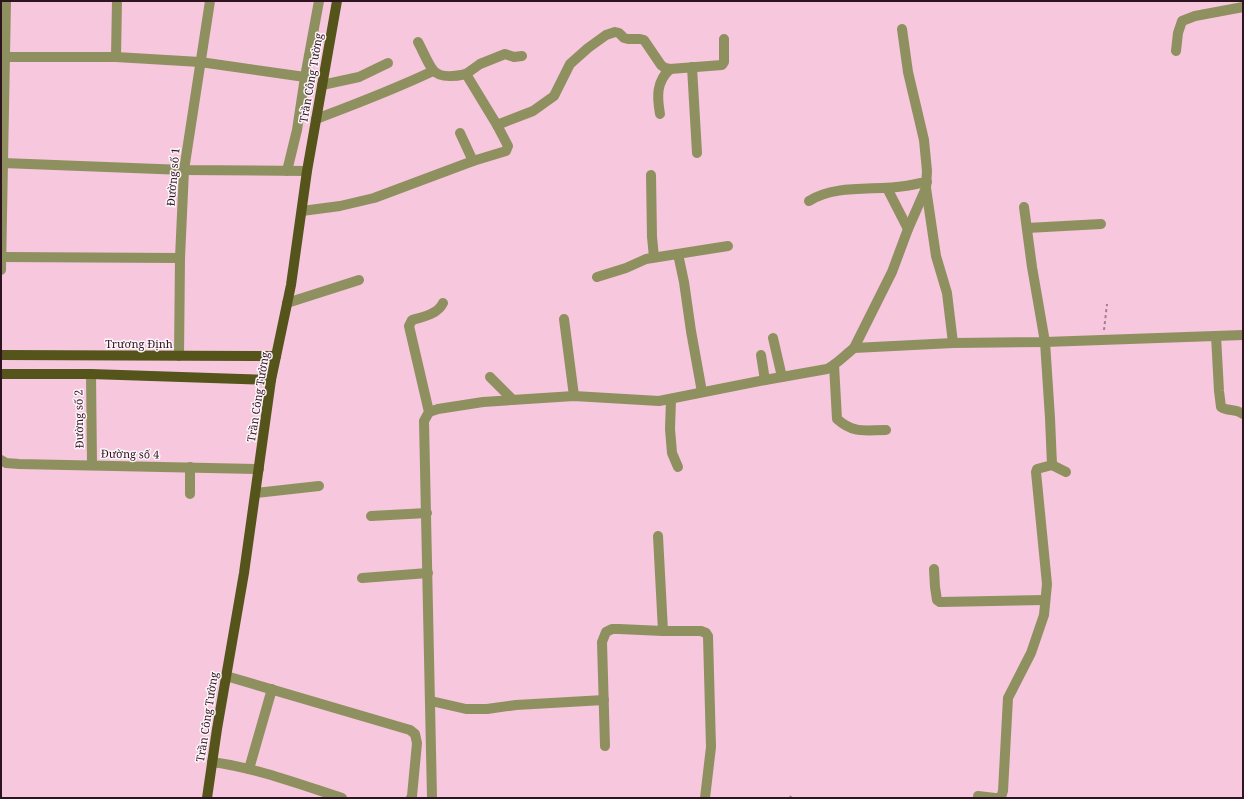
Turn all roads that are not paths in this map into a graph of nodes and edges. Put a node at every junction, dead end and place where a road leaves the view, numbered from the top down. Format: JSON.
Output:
{"nodes":[{"id":1,"x":6,"y":1,"type":"edge"},
{"id":2,"x":117,"y":1,"type":"edge"},
{"id":3,"x":210,"y":1,"type":"edge"},
{"id":4,"x":319,"y":1,"type":"edge"},
{"id":5,"x":337,"y":1,"type":"edge"},
{"id":6,"x":1243,"y":7,"type":"edge"},
{"id":7,"x":902,"y":29,"type":"dead end"},
{"id":8,"x":724,"y":39,"type":"dead end"},
{"id":9,"x":418,"y":42,"type":"dead end"},
{"id":10,"x":1176,"y":51,"type":"dead end"},
{"id":11,"x":522,"y":56,"type":"dead end"},
{"id":12,"x":5,"y":57,"type":"junction"},
{"id":13,"x":116,"y":57,"type":"junction"},
{"id":14,"x":200,"y":62,"type":"junction"},
{"id":15,"x":388,"y":63,"type":"dead end"},
{"id":16,"x":692,"y":67,"type":"junction"},
{"id":17,"x":670,"y":69,"type":"junction"},
{"id":18,"x":434,"y":71,"type":"junction"},
{"id":19,"x":466,"y":74,"type":"junction"},
{"id":20,"x":305,"y":77,"type":"junction"},
{"id":21,"x":322,"y":85,"type":"junction"},
{"id":22,"x":660,"y":114,"type":"dead end"},
{"id":23,"x":316,"y":118,"type":"junction"},
{"id":24,"x":498,"y":125,"type":"junction"},
{"id":25,"x":460,"y":133,"type":"dead end"},
{"id":26,"x":697,"y":153,"type":"dead end"},
{"id":27,"x":472,"y":160,"type":"junction"},
{"id":28,"x":3,"y":164,"type":"junction"},
{"id":29,"x":184,"y":170,"type":"junction"},
{"id":30,"x":287,"y":171,"type":"junction"},
{"id":31,"x":307,"y":171,"type":"junction"},
{"id":32,"x":651,"y":176,"type":"dead end"},
{"id":33,"x":926,"y":185,"type":"junction"},
{"id":34,"x":886,"y":188,"type":"junction"},
{"id":35,"x":809,"y":201,"type":"dead end"},
{"id":36,"x":1024,"y":207,"type":"dead end"},
{"id":37,"x":302,"y":211,"type":"junction"},
{"id":38,"x":1101,"y":224,"type":"dead end"},
{"id":39,"x":908,"y":228,"type":"junction"},
{"id":40,"x":1027,"y":228,"type":"junction"},
{"id":41,"x":728,"y":246,"type":"dead end"},
{"id":42,"x":678,"y":254,"type":"junction"},
{"id":43,"x":2,"y":257,"type":"edge"},
{"id":44,"x":654,"y":257,"type":"junction"},
{"id":45,"x":180,"y":258,"type":"junction"},
{"id":46,"x":1,"y":270,"type":"edge"},
{"id":47,"x":596,"y":276,"type":"dead end"},
{"id":48,"x":359,"y":280,"type":"dead end"},
{"id":49,"x":287,"y":303,"type":"junction"},
{"id":50,"x":443,"y":303,"type":"dead end"},
{"id":51,"x":564,"y":319,"type":"dead end"},
{"id":52,"x":1243,"y":335,"type":"edge"},
{"id":53,"x":1216,"y":336,"type":"junction"},
{"id":54,"x":773,"y":338,"type":"dead end"},
{"id":55,"x":1045,"y":342,"type":"junction"},
{"id":56,"x":953,"y":343,"type":"junction"},
{"id":57,"x":854,"y":348,"type":"junction"},
{"id":58,"x":1,"y":355,"type":"edge"},
{"id":59,"x":761,"y":355,"type":"dead end"},
{"id":60,"x":179,"y":356,"type":"junction"},
{"id":61,"x":276,"y":356,"type":"junction"},
{"id":62,"x":834,"y":366,"type":"junction"},
{"id":63,"x":1,"y":374,"type":"edge"},
{"id":64,"x":91,"y":374,"type":"junction"},
{"id":65,"x":490,"y":377,"type":"dead end"},
{"id":66,"x":782,"y":377,"type":"junction"},
{"id":67,"x":271,"y":380,"type":"junction"},
{"id":68,"x":765,"y":380,"type":"junction"},
{"id":69,"x":702,"y":392,"type":"junction"},
{"id":70,"x":574,"y":396,"type":"junction"},
{"id":71,"x":671,"y":399,"type":"junction"},
{"id":72,"x":513,"y":400,"type":"junction"},
{"id":73,"x":428,"y":412,"type":"junction"},
{"id":74,"x":1243,"y":414,"type":"edge"},
{"id":75,"x":886,"y":430,"type":"dead end"},
{"id":76,"x":1,"y":460,"type":"edge"},
{"id":77,"x":92,"y":465,"type":"junction"},
{"id":78,"x":1052,"y":465,"type":"junction"},
{"id":79,"x":190,"y":467,"type":"junction"},
{"id":80,"x":678,"y":467,"type":"dead end"},
{"id":81,"x":259,"y":469,"type":"junction"},
{"id":82,"x":1066,"y":472,"type":"dead end"},
{"id":83,"x":319,"y":486,"type":"dead end"},
{"id":84,"x":256,"y":493,"type":"junction"},
{"id":85,"x":190,"y":494,"type":"dead end"},
{"id":86,"x":427,"y":513,"type":"junction"},
{"id":87,"x":371,"y":516,"type":"dead end"},
{"id":88,"x":658,"y":536,"type":"dead end"},
{"id":89,"x":934,"y":569,"type":"dead end"},
{"id":90,"x":428,"y":573,"type":"junction"},
{"id":91,"x":362,"y":578,"type":"dead end"},
{"id":92,"x":1045,"y":600,"type":"junction"},
{"id":93,"x":664,"y":632,"type":"junction"},
{"id":94,"x":226,"y":676,"type":"junction"},
{"id":95,"x":272,"y":689,"type":"junction"},
{"id":96,"x":604,"y":700,"type":"junction"},
{"id":97,"x":431,"y":701,"type":"junction"},
{"id":98,"x":605,"y":746,"type":"dead end"},
{"id":99,"x":212,"y":762,"type":"junction"},
{"id":100,"x":249,"y":768,"type":"junction"},
{"id":101,"x":978,"y":796,"type":"dead end"},
{"id":102,"x":207,"y":798,"type":"edge"},
{"id":103,"x":342,"y":798,"type":"edge"},
{"id":104,"x":411,"y":798,"type":"edge"},
{"id":105,"x":432,"y":798,"type":"edge"},
{"id":106,"x":705,"y":798,"type":"edge"},
{"id":107,"x":997,"y":798,"type":"edge"}],
"edges":[{"from":1,"to":12,"type":"street"},
{"from":2,"to":13,"type":"street"},
{"from":3,"to":14,"type":"street","name":"Đường số 1"},
{"from":4,"to":20,"type":"street","name":"Trần Công Tường"},
{"from":5,"to":21,"type":"main road","name":"Trần Công Tường"},
{"from":6,"to":10,"type":"street"},
{"from":7,"to":33,"type":"street"},
{"from":8,"to":16,"type":"street"},
{"from":9,"to":18,"type":"street"},
{"from":11,"to":19,"type":"street"},
{"from":12,"to":13,"type":"street"},
{"from":12,"to":28,"type":"street"},
{"from":13,"to":14,"type":"street"},
{"from":14,"to":20,"type":"street"},
{"from":14,"to":29,"type":"street","name":"Đường số 1"},
{"from":15,"to":21,"type":"street"},
{"from":16,"to":17,"type":"street"},
{"from":16,"to":26,"type":"street"},
{"from":17,"to":22,"type":"street"},
{"from":17,"to":24,"type":"street"},
{"from":18,"to":19,"type":"street"},
{"from":18,"to":23,"type":"street"},
{"from":19,"to":24,"type":"street"},
{"from":20,"to":30,"type":"street","name":"Trần Công Tường"},
{"from":21,"to":23,"type":"main road","name":"Trần Công Tường"},
{"from":23,"to":31,"type":"main road","name":"Trần Công Tường"},
{"from":24,"to":27,"type":"street"},
{"from":25,"to":27,"type":"street"},
{"from":27,"to":37,"type":"street"},
{"from":28,"to":29,"type":"street"},
{"from":28,"to":43,"type":"street"},
{"from":29,"to":30,"type":"street"},
{"from":29,"to":45,"type":"street","name":"Đường số 1"},
{"from":30,"to":31,"type":"street"},
{"from":31,"to":37,"type":"main road","name":"Trần Công Tường"},
{"from":32,"to":44,"type":"street"},
{"from":33,"to":34,"type":"street"},
{"from":33,"to":39,"type":"street"},
{"from":33,"to":56,"type":"street"},
{"from":34,"to":35,"type":"street"},
{"from":34,"to":39,"type":"street"},
{"from":36,"to":40,"type":"street"},
{"from":37,"to":49,"type":"main road","name":"Trần Công Tường"},
{"from":38,"to":40,"type":"street"},
{"from":39,"to":57,"type":"street"},
{"from":40,"to":55,"type":"street"},
{"from":41,"to":42,"type":"street"},
{"from":42,"to":44,"type":"street"},
{"from":42,"to":69,"type":"street"},
{"from":43,"to":45,"type":"street"},
{"from":43,"to":46,"type":"street"},
{"from":44,"to":47,"type":"street"},
{"from":45,"to":60,"type":"street","name":"Đường số 1"},
{"from":48,"to":49,"type":"street"},
{"from":49,"to":61,"type":"main road","name":"Trần Công Tường"},
{"from":50,"to":73,"type":"street"},
{"from":51,"to":70,"type":"street"},
{"from":52,"to":53,"type":"street"},
{"from":53,"to":55,"type":"street"},
{"from":53,"to":74,"type":"street"},
{"from":54,"to":66,"type":"street"},
{"from":55,"to":56,"type":"street"},
{"from":55,"to":78,"type":"street"},
{"from":56,"to":57,"type":"street"},
{"from":57,"to":62,"type":"street"},
{"from":58,"to":60,"type":"main road","name":"Trương Định"},
{"from":59,"to":68,"type":"street"},
{"from":60,"to":61,"type":"main road","name":"Trương Định"},
{"from":61,"to":67,"type":"main road","name":"Trần Công Tường"},
{"from":62,"to":66,"type":"street"},
{"from":62,"to":75,"type":"street"},
{"from":63,"to":64,"type":"main road"},
{"from":64,"to":67,"type":"main road"},
{"from":64,"to":77,"type":"street","name":"Đường số 2"},
{"from":65,"to":72,"type":"street"},
{"from":66,"to":68,"type":"street"},
{"from":67,"to":81,"type":"main road","name":"Trần Công Tường"},
{"from":68,"to":69,"type":"street"},
{"from":69,"to":71,"type":"street"},
{"from":70,"to":71,"type":"street"},
{"from":70,"to":72,"type":"street"},
{"from":71,"to":80,"type":"street"},
{"from":72,"to":73,"type":"street"},
{"from":73,"to":86,"type":"street"},
{"from":76,"to":77,"type":"street","name":"Đường số 4"},
{"from":77,"to":79,"type":"street","name":"Đường số 4"},
{"from":78,"to":82,"type":"street"},
{"from":78,"to":92,"type":"street"},
{"from":79,"to":81,"type":"street","name":"Đường số 4"},
{"from":79,"to":85,"type":"street"},
{"from":81,"to":84,"type":"main road","name":"Trần Công Tường"},
{"from":83,"to":84,"type":"street"},
{"from":84,"to":94,"type":"main road","name":"Trần Công Tường"},
{"from":86,"to":87,"type":"street"},
{"from":86,"to":90,"type":"street"},
{"from":88,"to":93,"type":"street"},
{"from":89,"to":92,"type":"street"},
{"from":90,"to":91,"type":"street"},
{"from":90,"to":97,"type":"street"},
{"from":92,"to":107,"type":"street"},
{"from":93,"to":96,"type":"street"},
{"from":93,"to":106,"type":"street"},
{"from":94,"to":95,"type":"street"},
{"from":94,"to":99,"type":"main road","name":"Trần Công Tường"},
{"from":95,"to":100,"type":"street"},
{"from":95,"to":104,"type":"street"},
{"from":96,"to":97,"type":"street"},
{"from":96,"to":98,"type":"street"},
{"from":97,"to":105,"type":"street"},
{"from":99,"to":100,"type":"street"},
{"from":99,"to":102,"type":"main road","name":"Trần Công Tường"},
{"from":100,"to":103,"type":"street"},
{"from":101,"to":107,"type":"street"}]}
